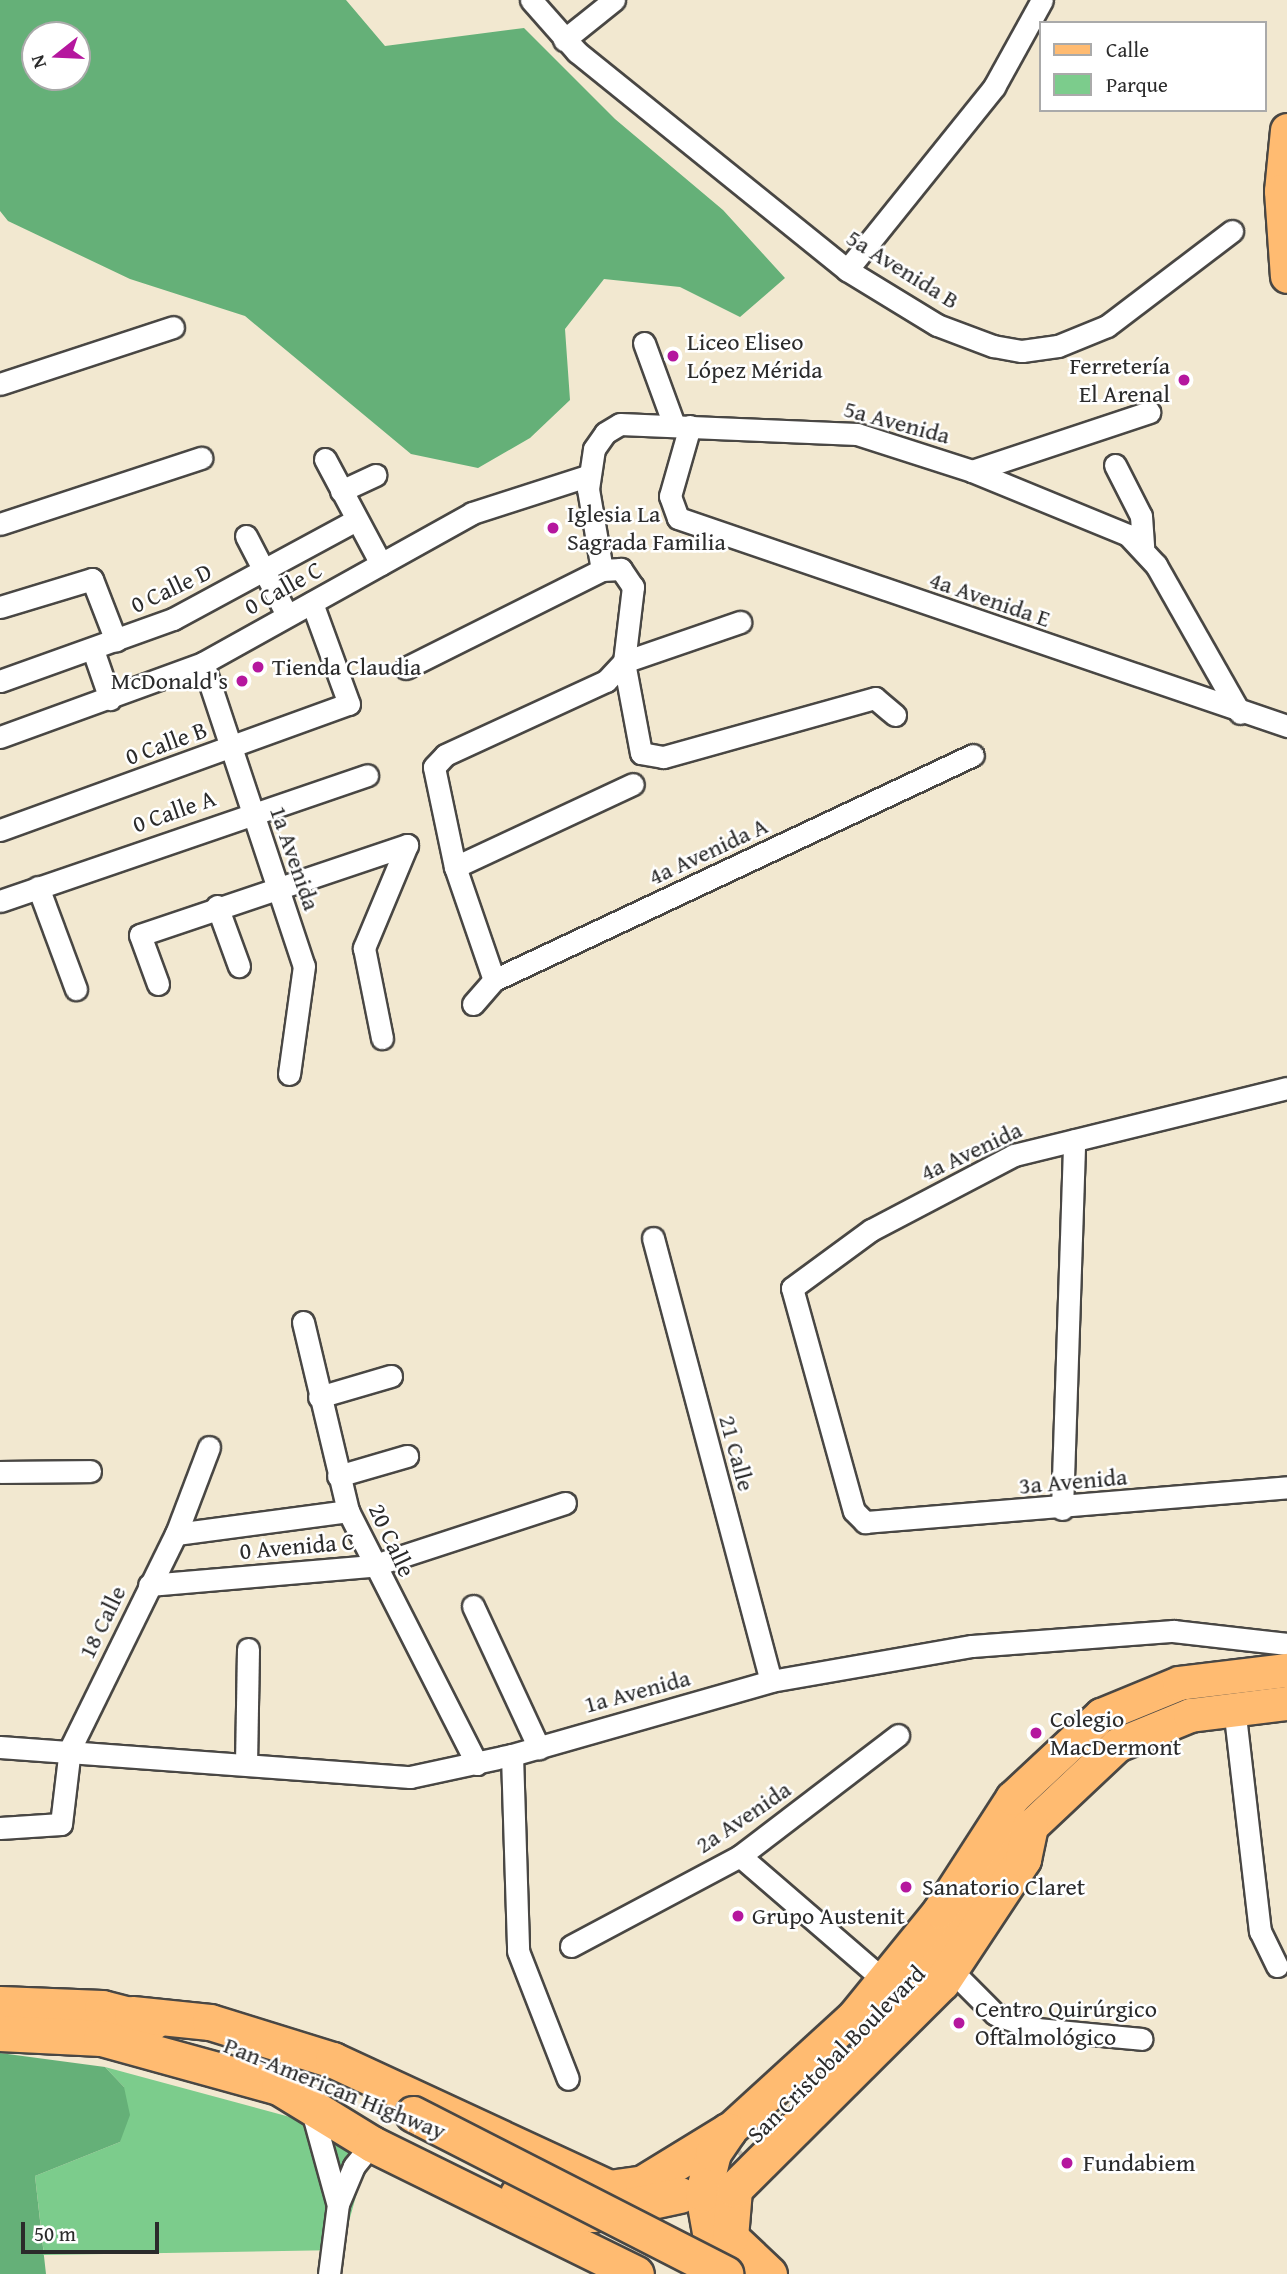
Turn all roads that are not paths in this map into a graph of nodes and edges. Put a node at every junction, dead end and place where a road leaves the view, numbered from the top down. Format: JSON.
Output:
{"nodes":[{"id":1,"x":531,"y":0,"type":"edge"},
{"id":2,"x":614,"y":0,"type":"edge"},
{"id":3,"x":1042,"y":0,"type":"edge"},
{"id":4,"x":571,"y":46,"type":"junction"},
{"id":5,"x":1287,"y":130,"type":"edge"},
{"id":6,"x":1232,"y":231,"type":"dead end"},
{"id":7,"x":847,"y":270,"type":"junction"},
{"id":8,"x":1287,"y":275,"type":"edge"},
{"id":9,"x":173,"y":327,"type":"dead end"},
{"id":10,"x":644,"y":343,"type":"dead end"},
{"id":11,"x":0,"y":384,"type":"edge"},
{"id":12,"x":1149,"y":412,"type":"dead end"},
{"id":13,"x":682,"y":425,"type":"junction"},
{"id":14,"x":201,"y":458,"type":"dead end"},
{"id":15,"x":324,"y":459,"type":"dead end"},
{"id":16,"x":1115,"y":465,"type":"dead end"},
{"id":17,"x":972,"y":471,"type":"junction"},
{"id":18,"x":376,"y":474,"type":"dead end"},
{"id":19,"x":587,"y":476,"type":"junction"},
{"id":20,"x":341,"y":491,"type":"junction"},
{"id":21,"x":354,"y":521,"type":"junction"},
{"id":22,"x":0,"y":524,"type":"edge"},
{"id":23,"x":246,"y":536,"type":"dead end"},
{"id":24,"x":1143,"y":547,"type":"junction"},
{"id":25,"x":381,"y":564,"type":"junction"},
{"id":26,"x":602,"y":570,"type":"junction"},
{"id":27,"x":263,"y":571,"type":"junction"},
{"id":28,"x":312,"y":603,"type":"junction"},
{"id":29,"x":0,"y":607,"type":"edge"},
{"id":30,"x":287,"y":615,"type":"junction"},
{"id":31,"x":740,"y":622,"type":"dead end"},
{"id":32,"x":116,"y":641,"type":"junction"},
{"id":33,"x":93,"y":650,"type":"junction"},
{"id":34,"x":624,"y":662,"type":"junction"},
{"id":35,"x":203,"y":663,"type":"junction"},
{"id":36,"x":406,"y":668,"type":"dead end"},
{"id":37,"x":0,"y":681,"type":"edge"},
{"id":38,"x":110,"y":699,"type":"junction"},
{"id":39,"x":1240,"y":713,"type":"junction"},
{"id":40,"x":895,"y":715,"type":"dead end"},
{"id":41,"x":1287,"y":726,"type":"edge"},
{"id":42,"x":0,"y":737,"type":"edge"},
{"id":43,"x":229,"y":748,"type":"junction"},
{"id":44,"x":973,"y":755,"type":"dead end"},
{"id":45,"x":367,"y":775,"type":"dead end"},
{"id":46,"x":632,"y":784,"type":"dead end"},
{"id":47,"x":250,"y":812,"type":"junction"},
{"id":48,"x":0,"y":830,"type":"edge"},
{"id":49,"x":455,"y":867,"type":"junction"},
{"id":50,"x":277,"y":883,"type":"junction"},
{"id":51,"x":38,"y":887,"type":"junction"},
{"id":52,"x":0,"y":901,"type":"edge"},
{"id":53,"x":217,"y":906,"type":"junction"},
{"id":54,"x":239,"y":966,"type":"dead end"},
{"id":55,"x":494,"y":980,"type":"junction"},
{"id":56,"x":158,"y":984,"type":"dead end"},
{"id":57,"x":76,"y":989,"type":"dead end"},
{"id":58,"x":473,"y":1004,"type":"dead end"},
{"id":59,"x":382,"y":1038,"type":"dead end"},
{"id":60,"x":289,"y":1074,"type":"dead end"},
{"id":61,"x":1287,"y":1088,"type":"edge"},
{"id":62,"x":1074,"y":1140,"type":"junction"},
{"id":63,"x":653,"y":1238,"type":"dead end"},
{"id":64,"x":303,"y":1322,"type":"dead end"},
{"id":65,"x":391,"y":1376,"type":"dead end"},
{"id":66,"x":319,"y":1397,"type":"junction"},
{"id":67,"x":209,"y":1447,"type":"dead end"},
{"id":68,"x":407,"y":1456,"type":"dead end"},
{"id":69,"x":90,"y":1471,"type":"dead end"},
{"id":70,"x":0,"y":1472,"type":"edge"},
{"id":71,"x":338,"y":1476,"type":"junction"},
{"id":72,"x":1287,"y":1487,"type":"edge"},
{"id":73,"x":565,"y":1503,"type":"dead end"},
{"id":74,"x":1062,"y":1509,"type":"junction"},
{"id":75,"x":348,"y":1511,"type":"junction"},
{"id":76,"x":865,"y":1522,"type":"joint"},
{"id":77,"x":176,"y":1534,"type":"junction"},
{"id":78,"x":372,"y":1566,"type":"junction"},
{"id":79,"x":149,"y":1585,"type":"junction"},
{"id":80,"x":473,"y":1606,"type":"dead end"},
{"id":81,"x":1287,"y":1644,"type":"edge"},
{"id":82,"x":248,"y":1649,"type":"dead end"},
{"id":83,"x":1287,"y":1670,"type":"edge"},
{"id":84,"x":771,"y":1681,"type":"junction"},
{"id":85,"x":1287,"y":1703,"type":"edge"},
{"id":86,"x":1234,"y":1707,"type":"junction"},
{"id":87,"x":898,"y":1735,"type":"dead end"},
{"id":88,"x":0,"y":1746,"type":"edge"},
{"id":89,"x":539,"y":1748,"type":"junction"},
{"id":90,"x":70,"y":1749,"type":"junction"},
{"id":91,"x":512,"y":1755,"type":"junction"},
{"id":92,"x":246,"y":1764,"type":"junction"},
{"id":93,"x":477,"y":1764,"type":"junction"},
{"id":94,"x":1030,"y":1827,"type":"junction"},
{"id":95,"x":0,"y":1828,"type":"edge"},
{"id":96,"x":740,"y":1856,"type":"junction"},
{"id":97,"x":570,"y":1946,"type":"dead end"},
{"id":98,"x":1277,"y":1966,"type":"dead end"},
{"id":99,"x":951,"y":1970,"type":"junction"},
{"id":100,"x":885,"y":1981,"type":"junction"},
{"id":101,"x":0,"y":2004,"type":"edge"},
{"id":102,"x":132,"y":2014,"type":"junction"},
{"id":103,"x":0,"y":2033,"type":"edge"},
{"id":104,"x":1142,"y":2039,"type":"dead end"},
{"id":105,"x":568,"y":2079,"type":"dead end"},
{"id":106,"x":279,"y":2087,"type":"junction"},
{"id":107,"x":312,"y":2111,"type":"junction"},
{"id":108,"x":735,"y":2140,"type":"junction"},
{"id":109,"x":372,"y":2144,"type":"junction"},
{"id":110,"x":680,"y":2195,"type":"tunnel mouth"},
{"id":111,"x":338,"y":2204,"type":"junction"},
{"id":112,"x":328,"y":2274,"type":"edge"},
{"id":113,"x":636,"y":2274,"type":"edge"},
{"id":114,"x":727,"y":2274,"type":"edge"},
{"id":115,"x":769,"y":2274,"type":"edge"}],
"edges":[{"from":1,"to":4,"type":"street","name":"5a Avenida B"},
{"from":2,"to":4,"type":"street"},
{"from":3,"to":7,"type":"street"},
{"from":4,"to":7,"type":"street","name":"5a Avenida B"},
{"from":5,"to":8,"type":"main road"},
{"from":6,"to":7,"type":"street","name":"5a Avenida B"},
{"from":9,"to":11,"type":"street"},
{"from":10,"to":13,"type":"street"},
{"from":12,"to":17,"type":"street"},
{"from":13,"to":17,"type":"street","name":"5a Avenida"},
{"from":13,"to":19,"type":"street","name":"5a Avenida"},
{"from":13,"to":39,"type":"street","name":"4a Avenida E"},
{"from":14,"to":22,"type":"street"},
{"from":15,"to":20,"type":"street"},
{"from":16,"to":24,"type":"street"},
{"from":17,"to":24,"type":"street","name":"5a Avenida"},
{"from":18,"to":20,"type":"street"},
{"from":19,"to":25,"type":"street","name":"0 Calle C"},
{"from":19,"to":26,"type":"street"},
{"from":20,"to":21,"type":"street"},
{"from":21,"to":25,"type":"street"},
{"from":21,"to":27,"type":"street","name":"0 Calle D"},
{"from":23,"to":27,"type":"street"},
{"from":24,"to":39,"type":"street"},
{"from":25,"to":28,"type":"street","name":"0 Calle C"},
{"from":26,"to":34,"type":"street"},
{"from":26,"to":36,"type":"street"},
{"from":27,"to":30,"type":"street"},
{"from":27,"to":32,"type":"street","name":"0 Calle D"},
{"from":28,"to":30,"type":"street","name":"0 Calle C"},
{"from":28,"to":43,"type":"street","name":"0 Calle B"},
{"from":29,"to":32,"type":"street"},
{"from":30,"to":35,"type":"street","name":"0 Calle C"},
{"from":31,"to":34,"type":"street"},
{"from":32,"to":33,"type":"street","name":"0 Calle D"},
{"from":33,"to":37,"type":"street","name":"0 Calle D"},
{"from":33,"to":38,"type":"street"},
{"from":34,"to":40,"type":"street"},
{"from":34,"to":49,"type":"street"},
{"from":35,"to":38,"type":"street","name":"0 Calle C"},
{"from":35,"to":43,"type":"street","name":"1a Avenida"},
{"from":38,"to":42,"type":"street","name":"0 Calle C"},
{"from":39,"to":41,"type":"street","name":"4a Avenida E"},
{"from":43,"to":47,"type":"street","name":"1a Avenida"},
{"from":43,"to":48,"type":"street","name":"0 Calle B"},
{"from":44,"to":55,"type":"street","name":"4a Avenida A"},
{"from":45,"to":47,"type":"street","name":"0 Calle A"},
{"from":46,"to":49,"type":"street"},
{"from":47,"to":50,"type":"street","name":"1a Avenida"},
{"from":47,"to":51,"type":"street","name":"0 Calle A"},
{"from":49,"to":55,"type":"street"},
{"from":50,"to":53,"type":"street"},
{"from":50,"to":59,"type":"street"},
{"from":50,"to":60,"type":"street","name":"1a Avenida"},
{"from":51,"to":52,"type":"street","name":"0 Calle A"},
{"from":51,"to":57,"type":"street"},
{"from":53,"to":54,"type":"street"},
{"from":53,"to":56,"type":"street"},
{"from":55,"to":58,"type":"street","name":"4a Avenida A"},
{"from":61,"to":62,"type":"street","name":"4a Avenida"},
{"from":62,"to":74,"type":"street"},
{"from":62,"to":76,"type":"street","name":"4a Avenida"},
{"from":63,"to":84,"type":"street","name":"21 Calle"},
{"from":64,"to":66,"type":"street","name":"20 Calle"},
{"from":65,"to":66,"type":"street"},
{"from":66,"to":71,"type":"street","name":"20 Calle"},
{"from":67,"to":77,"type":"street","name":"18 Calle"},
{"from":68,"to":71,"type":"street"},
{"from":69,"to":70,"type":"street"},
{"from":71,"to":75,"type":"street","name":"20 Calle"},
{"from":72,"to":74,"type":"street","name":"3a Avenida"},
{"from":73,"to":78,"type":"street","name":"0 Avenida C"},
{"from":74,"to":76,"type":"street","name":"3a Avenida"},
{"from":75,"to":77,"type":"street"},
{"from":75,"to":78,"type":"street","name":"20 Calle"},
{"from":77,"to":79,"type":"street","name":"18 Calle"},
{"from":78,"to":79,"type":"street","name":"0 Avenida C"},
{"from":78,"to":93,"type":"street","name":"20 Calle"},
{"from":79,"to":90,"type":"street","name":"18 Calle"},
{"from":80,"to":89,"type":"street"},
{"from":81,"to":84,"type":"street","name":"1a Avenida"},
{"from":82,"to":92,"type":"street"},
{"from":83,"to":100,"type":"main road","name":"San Cristobal Boulevard"},
{"from":84,"to":89,"type":"street","name":"1a Avenida"},
{"from":85,"to":86,"type":"main road","name":"San Cristobal Boulevard"},
{"from":86,"to":94,"type":"main road","name":"San Cristobal Boulevard"},
{"from":86,"to":98,"type":"street"},
{"from":87,"to":96,"type":"street","name":"2a Avenida"},
{"from":88,"to":90,"type":"street","name":"1a Avenida"},
{"from":89,"to":91,"type":"street","name":"1a Avenida"},
{"from":90,"to":92,"type":"street","name":"1a Avenida"},
{"from":90,"to":95,"type":"street","name":"18 Calle"},
{"from":91,"to":93,"type":"street","name":"1a Avenida"},
{"from":91,"to":105,"type":"street"},
{"from":92,"to":93,"type":"street","name":"1a Avenida"},
{"from":94,"to":99,"type":"highway"},
{"from":94,"to":108,"type":"main road","name":"San Cristobal Boulevard"},
{"from":96,"to":97,"type":"street","name":"2a Avenida"},
{"from":96,"to":100,"type":"street"},
{"from":99,"to":104,"type":"street"},
{"from":99,"to":115,"type":"highway"},
{"from":100,"to":108,"type":"main road","name":"San Cristobal Boulevard"},
{"from":101,"to":102,"type":"highway","name":"Pan-American Highway"},
{"from":102,"to":108,"type":"highway"},
{"from":102,"to":114,"type":"highway","name":"Pan-American Highway","bridge":true},
{"from":103,"to":106,"type":"highway","name":"Pan-American Highway"},
{"from":106,"to":107,"type":"highway","name":"Pan-American Highway"},
{"from":106,"to":110,"type":"highway"},
{"from":107,"to":109,"type":"highway","name":"Pan-American Highway"},
{"from":107,"to":111,"type":"street"},
{"from":108,"to":114,"type":"highway"},
{"from":109,"to":111,"type":"street"},
{"from":109,"to":113,"type":"highway","name":"Pan-American Highway"},
{"from":111,"to":112,"type":"street"}]}
